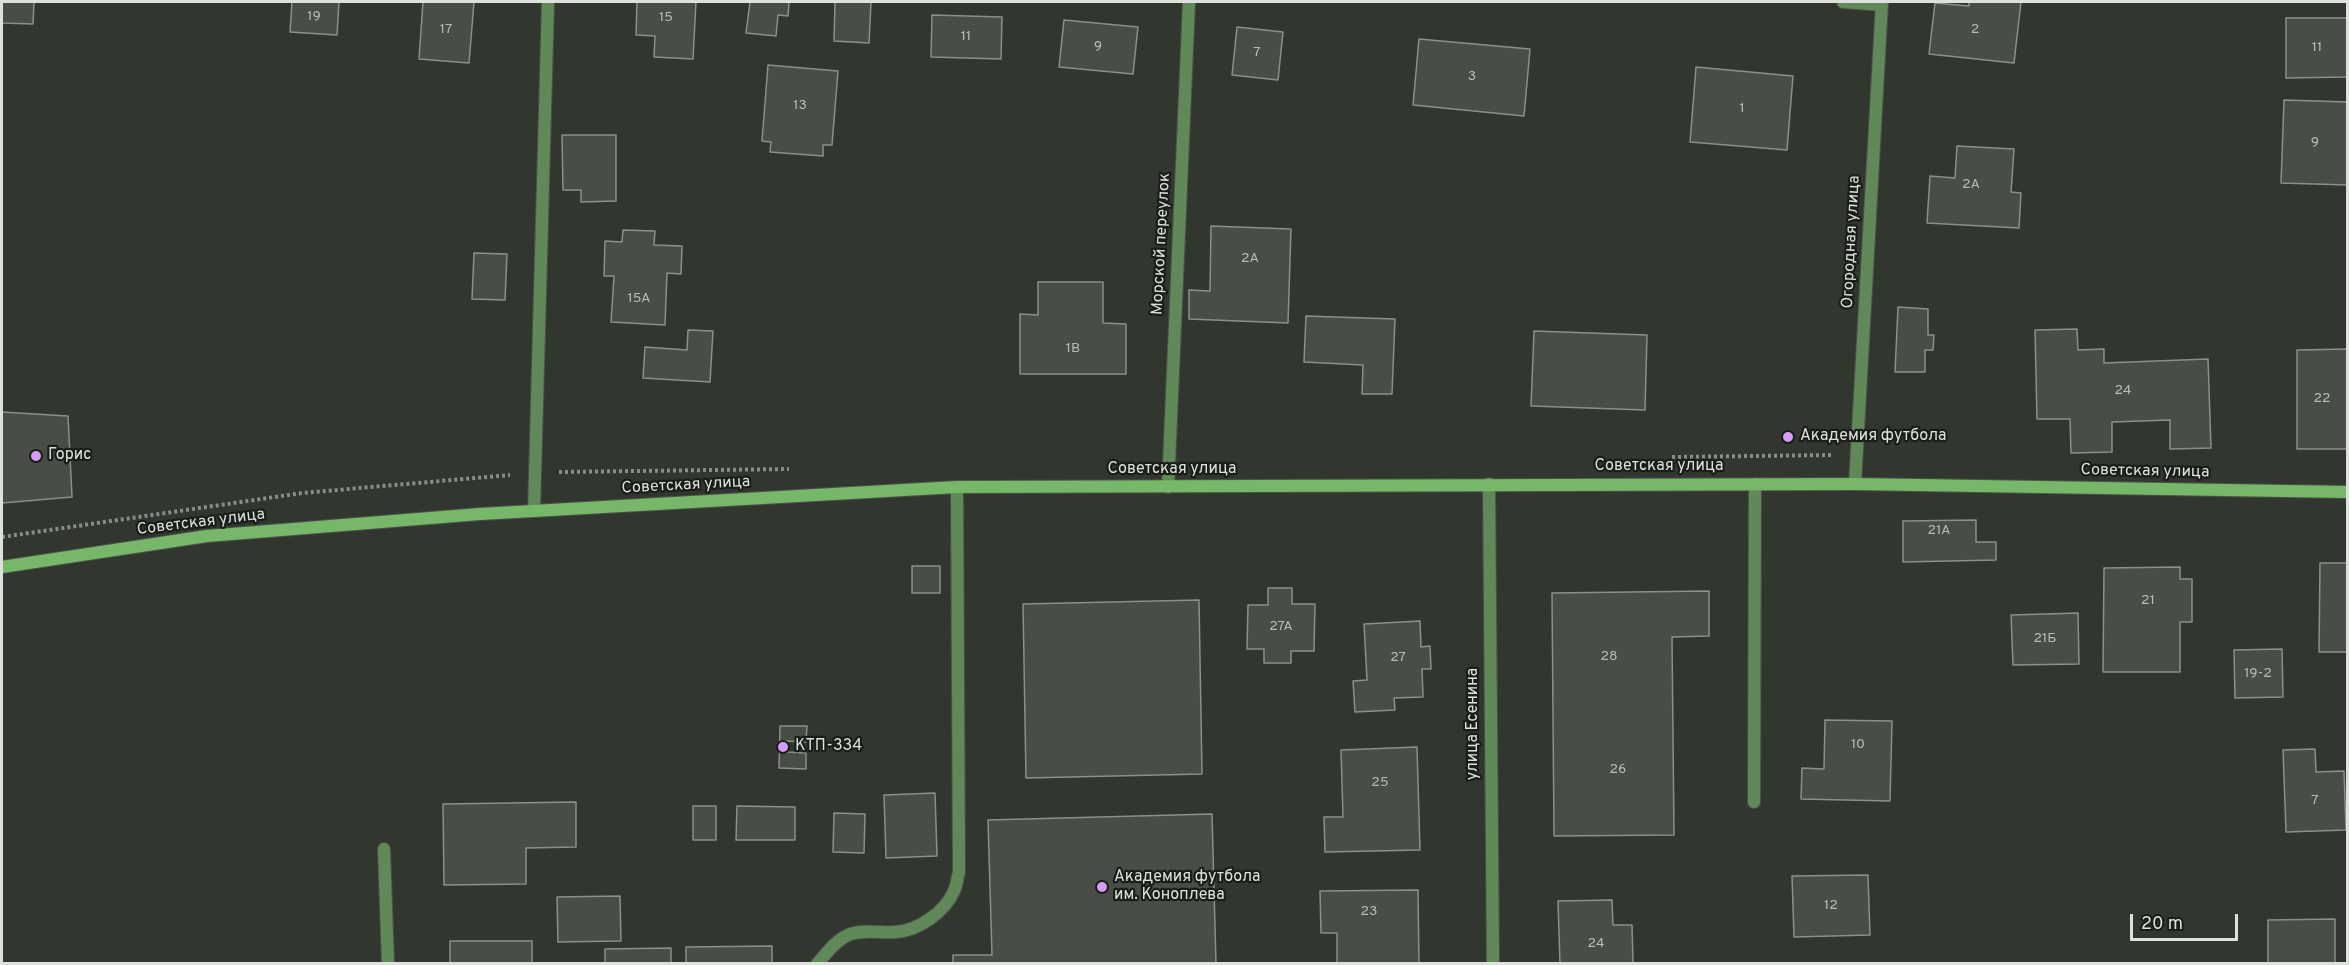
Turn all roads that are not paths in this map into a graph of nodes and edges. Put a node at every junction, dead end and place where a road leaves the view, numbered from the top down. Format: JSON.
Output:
{"nodes":[{"id":1,"x":548,"y":2,"type":"edge"},
{"id":2,"x":1189,"y":2,"type":"edge"},
{"id":3,"x":1843,"y":2,"type":"edge"},
{"id":4,"x":1882,"y":3,"type":"edge"},
{"id":5,"x":1489,"y":484,"type":"junction"},
{"id":6,"x":1755,"y":484,"type":"junction"},
{"id":7,"x":1855,"y":484,"type":"junction"},
{"id":8,"x":957,"y":487,"type":"junction"},
{"id":9,"x":1168,"y":488,"type":"junction"},
{"id":10,"x":2348,"y":492,"type":"edge"},
{"id":11,"x":534,"y":511,"type":"junction"},
{"id":12,"x":2,"y":567,"type":"edge"},
{"id":13,"x":1754,"y":802,"type":"dead end"},
{"id":14,"x":384,"y":849,"type":"dead end"},
{"id":15,"x":388,"y":963,"type":"edge"},
{"id":16,"x":817,"y":963,"type":"edge"},
{"id":17,"x":1493,"y":963,"type":"edge"}],
"edges":[{"from":1,"to":11,"type":"street"},
{"from":2,"to":9,"type":"street","name":"Морской переулок"},
{"from":3,"to":4,"type":"street"},
{"from":4,"to":7,"type":"street","name":"Огородная улица"},
{"from":5,"to":6,"type":"main road","name":"Советская улица"},
{"from":5,"to":9,"type":"main road","name":"Советская улица"},
{"from":5,"to":17,"type":"street","name":"улица Есенина"},
{"from":6,"to":7,"type":"main road","name":"Советская улица"},
{"from":6,"to":13,"type":"street"},
{"from":7,"to":10,"type":"main road","name":"Советская улица"},
{"from":8,"to":9,"type":"main road","name":"Советская улица"},
{"from":8,"to":11,"type":"main road","name":"Советская улица"},
{"from":8,"to":16,"type":"street"},
{"from":11,"to":12,"type":"main road","name":"Советская улица"},
{"from":14,"to":15,"type":"street"}]}
